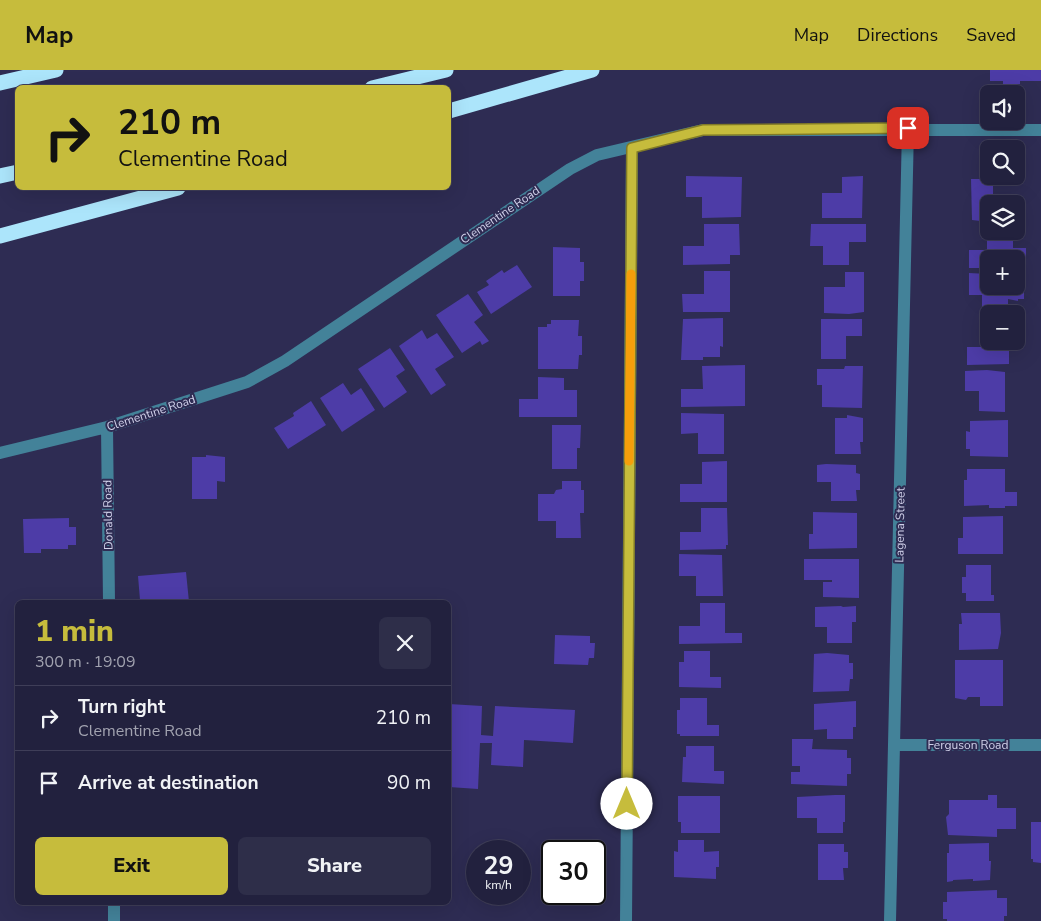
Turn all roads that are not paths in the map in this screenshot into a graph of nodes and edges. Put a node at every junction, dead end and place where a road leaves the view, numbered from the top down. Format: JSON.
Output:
{"nodes":[{"id":1,"x":56,"y":70,"type":"edge"},
{"id":2,"x":446,"y":70,"type":"edge"},
{"id":3,"x":592,"y":70,"type":"edge"},
{"id":4,"x":0,"y":83,"type":"edge"},
{"id":5,"x":384,"y":85,"type":"edge"},
{"id":6,"x":451,"y":109,"type":"edge"},
{"id":7,"x":908,"y":128,"type":"junction"},
{"id":8,"x":1041,"y":130,"type":"edge"},
{"id":9,"x":632,"y":148,"type":"junction"},
{"id":10,"x":15,"y":173,"type":"edge"},
{"id":11,"x":0,"y":176,"type":"edge"},
{"id":12,"x":171,"y":190,"type":"edge"},
{"id":13,"x":0,"y":236,"type":"edge"},
{"id":14,"x":107,"y":427,"type":"junction"},
{"id":15,"x":0,"y":453,"type":"edge"},
{"id":16,"x":109,"y":600,"type":"edge"},
{"id":17,"x":895,"y":745,"type":"junction"},
{"id":18,"x":1041,"y":745,"type":"edge"},
{"id":19,"x":114,"y":905,"type":"edge"},
{"id":20,"x":114,"y":921,"type":"edge"},
{"id":21,"x":626,"y":921,"type":"edge"},
{"id":22,"x":890,"y":921,"type":"edge"}],
"edges":[{"from":1,"to":4,"type":"highway"},
{"from":2,"to":5,"type":"highway"},
{"from":3,"to":6,"type":"highway"},
{"from":7,"to":8,"type":"street","name":"Clementine Road"},
{"from":7,"to":9,"type":"street","name":"Clementine Road"},
{"from":7,"to":17,"type":"street","name":"Lagena Street"},
{"from":9,"to":14,"type":"street","name":"Clementine Road"},
{"from":9,"to":21,"type":"street"},
{"from":10,"to":11,"type":"highway"},
{"from":12,"to":13,"type":"highway"},
{"from":14,"to":15,"type":"street","name":"Clementine Road"},
{"from":14,"to":16,"type":"street","name":"Donald Road"},
{"from":17,"to":18,"type":"street","name":"Ferguson Road"},
{"from":17,"to":22,"type":"street","name":"Lagena Street"},
{"from":19,"to":20,"type":"street"}]}
